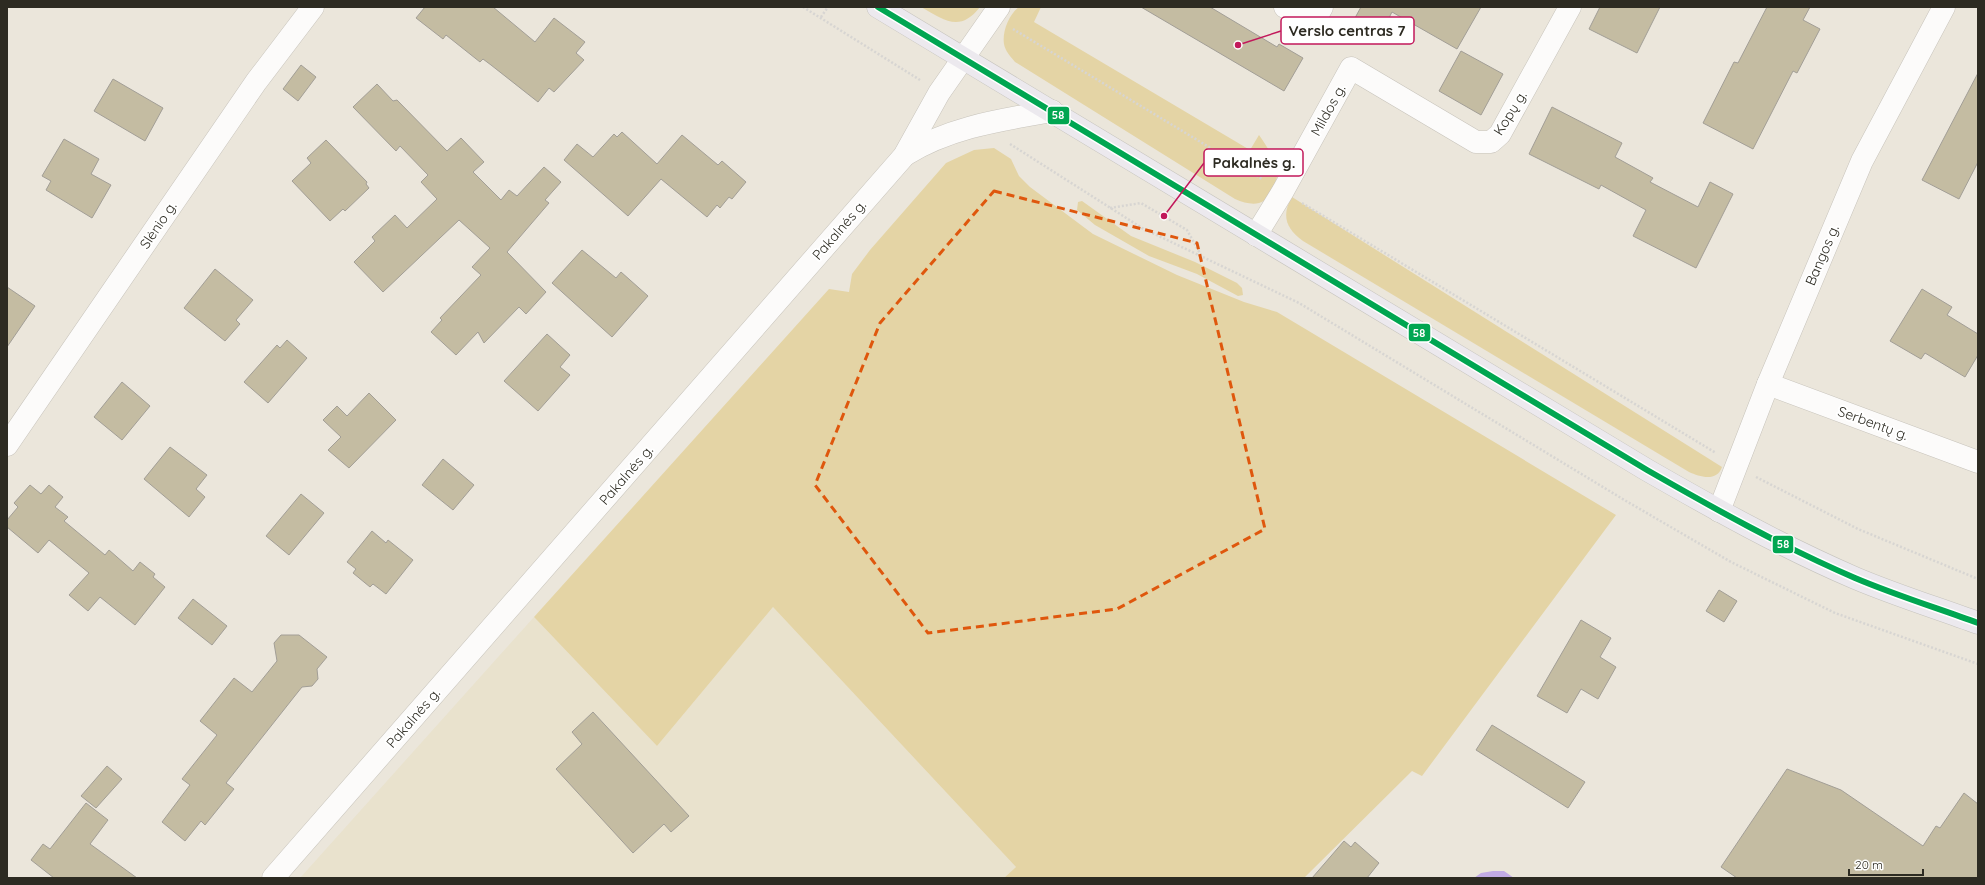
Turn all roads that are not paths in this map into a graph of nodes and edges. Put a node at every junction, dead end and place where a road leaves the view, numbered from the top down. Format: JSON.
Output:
{"nodes":[{"id":1,"x":313,"y":7,"type":"edge"},
{"id":2,"x":878,"y":7,"type":"edge"},
{"id":3,"x":1285,"y":7,"type":"edge"},
{"id":4,"x":1322,"y":7,"type":"edge"},
{"id":5,"x":1570,"y":7,"type":"edge"},
{"id":6,"x":1944,"y":7,"type":"edge"},
{"id":7,"x":996,"y":12,"type":"edge"},
{"id":8,"x":964,"y":60,"type":"junction"},
{"id":9,"x":1351,"y":68,"type":"joint"},
{"id":10,"x":1052,"y":111,"type":"junction"},
{"id":11,"x":904,"y":156,"type":"junction"},
{"id":12,"x":1256,"y":234,"type":"junction"},
{"id":13,"x":1768,"y":384,"type":"junction"},
{"id":14,"x":7,"y":445,"type":"edge"},
{"id":15,"x":1978,"y":462,"type":"edge"},
{"id":16,"x":1719,"y":511,"type":"junction"},
{"id":17,"x":1978,"y":623,"type":"edge"},
{"id":18,"x":273,"y":878,"type":"edge"}],
"edges":[{"from":1,"to":14,"type":"street","name":"Slėnio g."},
{"from":2,"to":8,"type":"main road"},
{"from":3,"to":4,"type":"street"},
{"from":5,"to":9,"type":"street","name":"Kopų g."},
{"from":6,"to":13,"type":"street","name":"Bangos g."},
{"from":7,"to":8,"type":"street","name":"Pakalnės g."},
{"from":8,"to":10,"type":"main road"},
{"from":8,"to":11,"type":"street","name":"Pakalnės g."},
{"from":9,"to":12,"type":"street","name":"Mildos g."},
{"from":10,"to":11,"type":"street"},
{"from":10,"to":12,"type":"main road"},
{"from":11,"to":18,"type":"street","name":"Pakalnės g."},
{"from":12,"to":16,"type":"main road"},
{"from":13,"to":15,"type":"street","name":"Serbentų g."},
{"from":13,"to":16,"type":"street","name":"Bangos g."},
{"from":16,"to":17,"type":"main road"}]}
